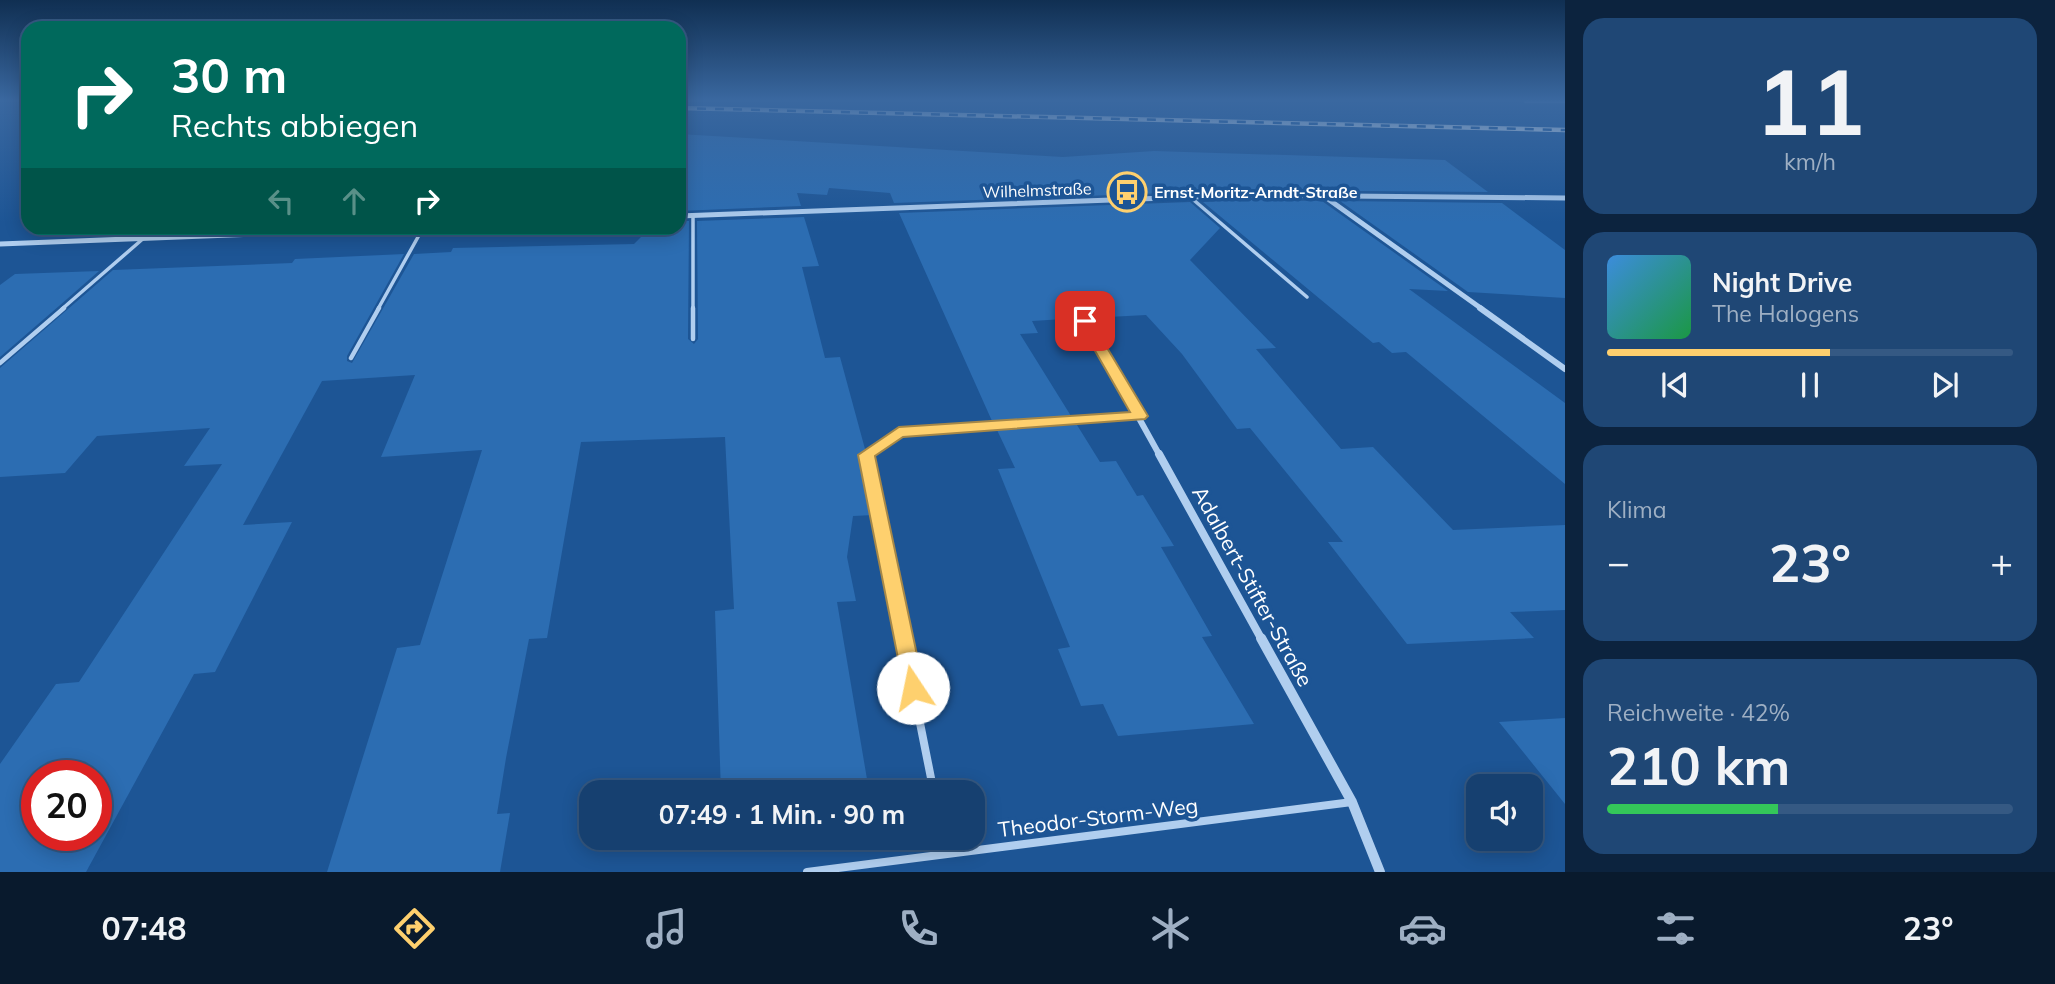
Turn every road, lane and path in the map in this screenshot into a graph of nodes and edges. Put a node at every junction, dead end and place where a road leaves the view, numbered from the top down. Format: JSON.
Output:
{"nodes":[{"id":1,"x":1319,"y":193,"type":"junction"},
{"id":2,"x":1189,"y":197,"type":"junction"},
{"id":3,"x":1565,"y":198,"type":"edge"},
{"id":4,"x":686,"y":216,"type":"edge"},
{"id":5,"x":693,"y":216,"type":"junction"},
{"id":6,"x":203,"y":235,"type":"edge"},
{"id":7,"x":419,"y":235,"type":"edge"},
{"id":8,"x":145,"y":237,"type":"junction"},
{"id":9,"x":0,"y":244,"type":"edge"},
{"id":10,"x":1307,"y":297,"type":"dead end"},
{"id":11,"x":1085,"y":321,"type":"dead end"},
{"id":12,"x":693,"y":338,"type":"dead end"},
{"id":13,"x":351,"y":358,"type":"dead end"},
{"id":14,"x":0,"y":363,"type":"edge"},
{"id":15,"x":1565,"y":369,"type":"edge"},
{"id":16,"x":1140,"y":416,"type":"junction"},
{"id":17,"x":930,"y":780,"type":"edge"},
{"id":18,"x":1352,"y":802,"type":"junction"},
{"id":19,"x":945,"y":850,"type":"edge"},
{"id":20,"x":946,"y":854,"type":"junction"},
{"id":21,"x":807,"y":872,"type":"edge"},
{"id":22,"x":1380,"y":872,"type":"edge"}],
"edges":[{"from":1,"to":2,"type":"street","name":"Wilhelmstraße"},
{"from":1,"to":3,"type":"street","name":"Wilhelmstraße"},
{"from":1,"to":15,"type":"street"},
{"from":2,"to":5,"type":"street","name":"Wilhelmstraße"},
{"from":2,"to":10,"type":"lane"},
{"from":4,"to":5,"type":"street","name":"Wilhelmstraße"},
{"from":5,"to":12,"type":"lane"},
{"from":6,"to":8,"type":"street"},
{"from":7,"to":13,"type":"lane"},
{"from":8,"to":9,"type":"street"},
{"from":8,"to":14,"type":"lane"},
{"from":11,"to":16,"type":"street","name":"Adalbert-Stifter-Straße"},
{"from":16,"to":17,"type":"lane"},
{"from":16,"to":18,"type":"street","name":"Adalbert-Stifter-Straße"},
{"from":18,"to":20,"type":"lane","name":"Theodor-Storm-Weg"},
{"from":18,"to":22,"type":"street","name":"Adalbert-Stifter-Straße"},
{"from":19,"to":20,"type":"lane"},
{"from":20,"to":21,"type":"lane","name":"Theodor-Storm-Weg"}]}
